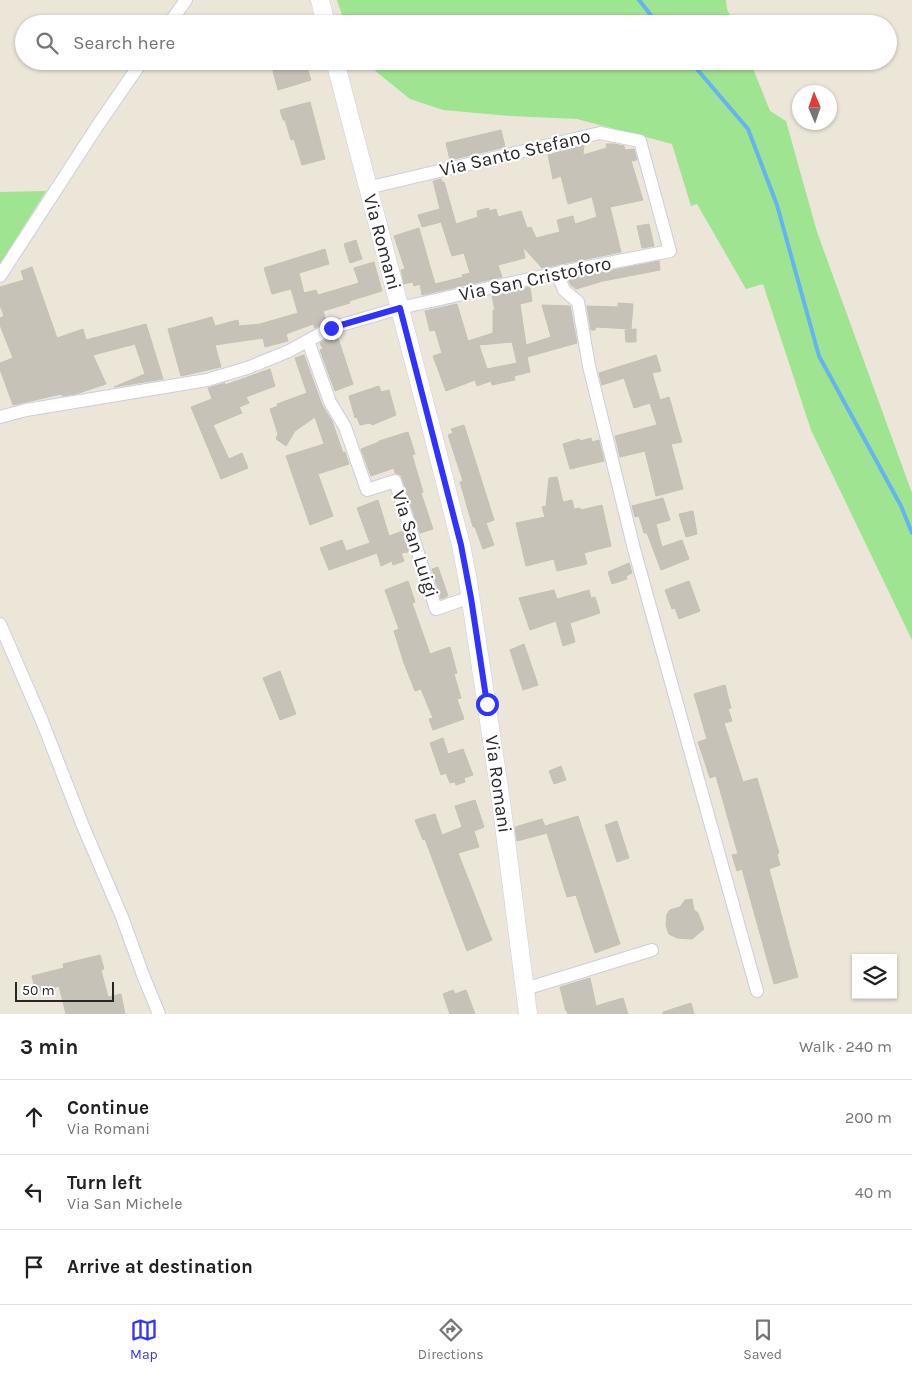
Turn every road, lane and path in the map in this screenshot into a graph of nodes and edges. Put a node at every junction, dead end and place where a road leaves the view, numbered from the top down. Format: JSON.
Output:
{"nodes":[{"id":1,"x":186,"y":0,"type":"edge"},
{"id":2,"x":320,"y":0,"type":"edge"},
{"id":3,"x":175,"y":15,"type":"edge"},
{"id":4,"x":324,"y":15,"type":"edge"},
{"id":5,"x":136,"y":70,"type":"edge"},
{"id":6,"x":337,"y":70,"type":"edge"},
{"id":7,"x":367,"y":188,"type":"junction"},
{"id":8,"x":670,"y":252,"type":"joint"},
{"id":9,"x":557,"y":273,"type":"junction"},
{"id":10,"x":0,"y":276,"type":"edge"},
{"id":11,"x":400,"y":308,"type":"junction"},
{"id":12,"x":308,"y":341,"type":"junction"},
{"id":13,"x":0,"y":418,"type":"edge"},
{"id":14,"x":471,"y":598,"type":"junction"},
{"id":15,"x":0,"y":624,"type":"edge"},
{"id":16,"x":652,"y":950,"type":"dead end"},
{"id":17,"x":525,"y":989,"type":"junction"},
{"id":18,"x":757,"y":991,"type":"dead end"},
{"id":19,"x":159,"y":1014,"type":"edge"},
{"id":20,"x":528,"y":1014,"type":"edge"}],
"edges":[{"from":1,"to":3,"type":"street"},
{"from":2,"to":4,"type":"street"},
{"from":5,"to":10,"type":"street"},
{"from":6,"to":7,"type":"street","name":"Via Romani"},
{"from":7,"to":8,"type":"street","name":"Via Santo Stefano"},
{"from":7,"to":11,"type":"street","name":"Via Romani"},
{"from":8,"to":9,"type":"street","name":"Via San Cristoforo"},
{"from":9,"to":11,"type":"street","name":"Via San Cristoforo"},
{"from":9,"to":18,"type":"street"},
{"from":11,"to":12,"type":"street","name":"Via San Cristoforo"},
{"from":11,"to":14,"type":"street","name":"Via Romani"},
{"from":12,"to":13,"type":"street","name":"Via San Cristoforo"},
{"from":12,"to":14,"type":"street","name":"Via San Luigi"},
{"from":14,"to":17,"type":"street","name":"Via Romani"},
{"from":15,"to":19,"type":"street"},
{"from":16,"to":17,"type":"street"},
{"from":17,"to":20,"type":"street","name":"Via Romani"}]}
